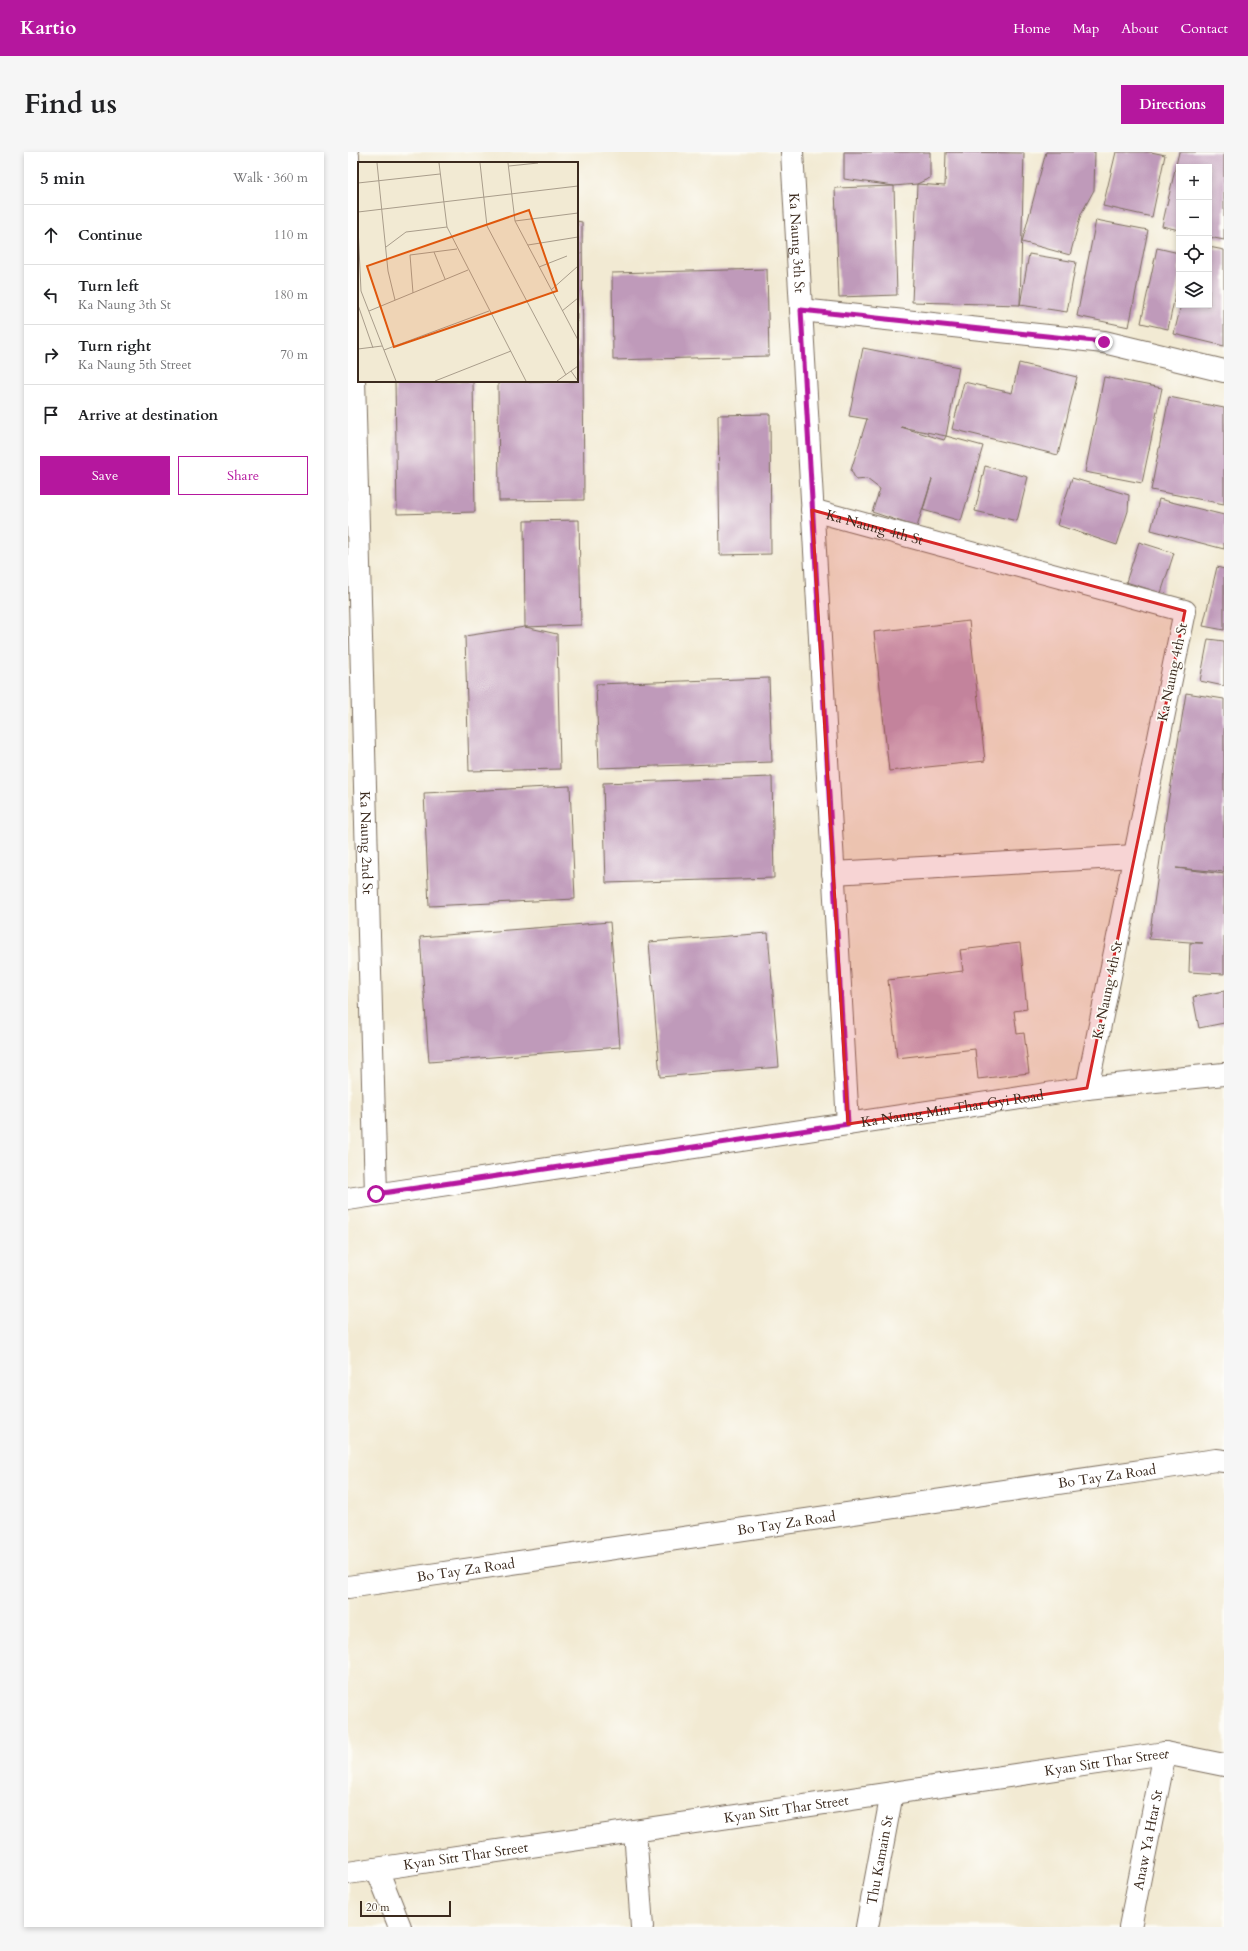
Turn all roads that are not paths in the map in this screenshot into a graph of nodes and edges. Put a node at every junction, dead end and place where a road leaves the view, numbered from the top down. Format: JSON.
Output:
{"nodes":[{"id":1,"x":792,"y":152,"type":"edge"},
{"id":2,"x":348,"y":156,"type":"edge"},
{"id":3,"x":801,"y":310,"type":"junction"},
{"id":4,"x":1224,"y":371,"type":"edge"},
{"id":5,"x":812,"y":510,"type":"junction"},
{"id":6,"x":1135,"y":856,"type":"junction"},
{"id":7,"x":833,"y":873,"type":"junction"},
{"id":8,"x":1224,"y":1074,"type":"edge"},
{"id":9,"x":1087,"y":1088,"type":"junction"},
{"id":10,"x":848,"y":1124,"type":"junction"},
{"id":11,"x":376,"y":1194,"type":"junction"},
{"id":12,"x":348,"y":1199,"type":"edge"},
{"id":13,"x":1224,"y":1461,"type":"edge"},
{"id":14,"x":348,"y":1587,"type":"edge"},
{"id":15,"x":1165,"y":1753,"type":"junction"},
{"id":16,"x":1224,"y":1766,"type":"edge"},
{"id":17,"x":892,"y":1793,"type":"junction"},
{"id":18,"x":635,"y":1831,"type":"junction"},
{"id":19,"x":377,"y":1869,"type":"junction"},
{"id":20,"x":348,"y":1873,"type":"edge"},
{"id":21,"x":400,"y":1927,"type":"edge"},
{"id":22,"x":642,"y":1927,"type":"edge"},
{"id":23,"x":867,"y":1927,"type":"edge"},
{"id":24,"x":1130,"y":1927,"type":"edge"}],
"edges":[{"from":1,"to":3,"type":"street","name":"Ka Naung 3th St"},
{"from":2,"to":11,"type":"street","name":"Ka Naung 2nd St"},
{"from":3,"to":4,"type":"street"},
{"from":3,"to":5,"type":"street","name":"Ka Naung 3th St"},
{"from":5,"to":6,"type":"street","name":"Ka Naung 4th St"},
{"from":5,"to":7,"type":"street","name":"Ka Naung 3th St"},
{"from":6,"to":7,"type":"street"},
{"from":6,"to":9,"type":"street","name":"Ka Naung 4th St"},
{"from":7,"to":10,"type":"street","name":"Ka Naung 3th St"},
{"from":8,"to":9,"type":"street","name":"Ka Naung Min Thar Gyi Road"},
{"from":9,"to":10,"type":"street","name":"Ka Naung Min Thar Gyi Road"},
{"from":10,"to":11,"type":"street","name":"Ka Naung Min Thar Gyi Road"},
{"from":11,"to":12,"type":"street","name":"Ka Naung Min Thar Gyi Road"},
{"from":13,"to":14,"type":"street","name":"Bo Tay Za Road"},
{"from":15,"to":16,"type":"street","name":"Kyan Sitt Thar Street"},
{"from":15,"to":17,"type":"street","name":"Kyan Sitt Thar Street"},
{"from":15,"to":24,"type":"street","name":"Anaw Ya Htar St"},
{"from":17,"to":18,"type":"street","name":"Kyan Sitt Thar Street"},
{"from":17,"to":23,"type":"street","name":"Thu Kamain St"},
{"from":18,"to":19,"type":"street","name":"Kyan Sitt Thar Street"},
{"from":18,"to":22,"type":"street"},
{"from":19,"to":20,"type":"street","name":"Kyan Sitt Thar Street"},
{"from":19,"to":21,"type":"street"}]}
